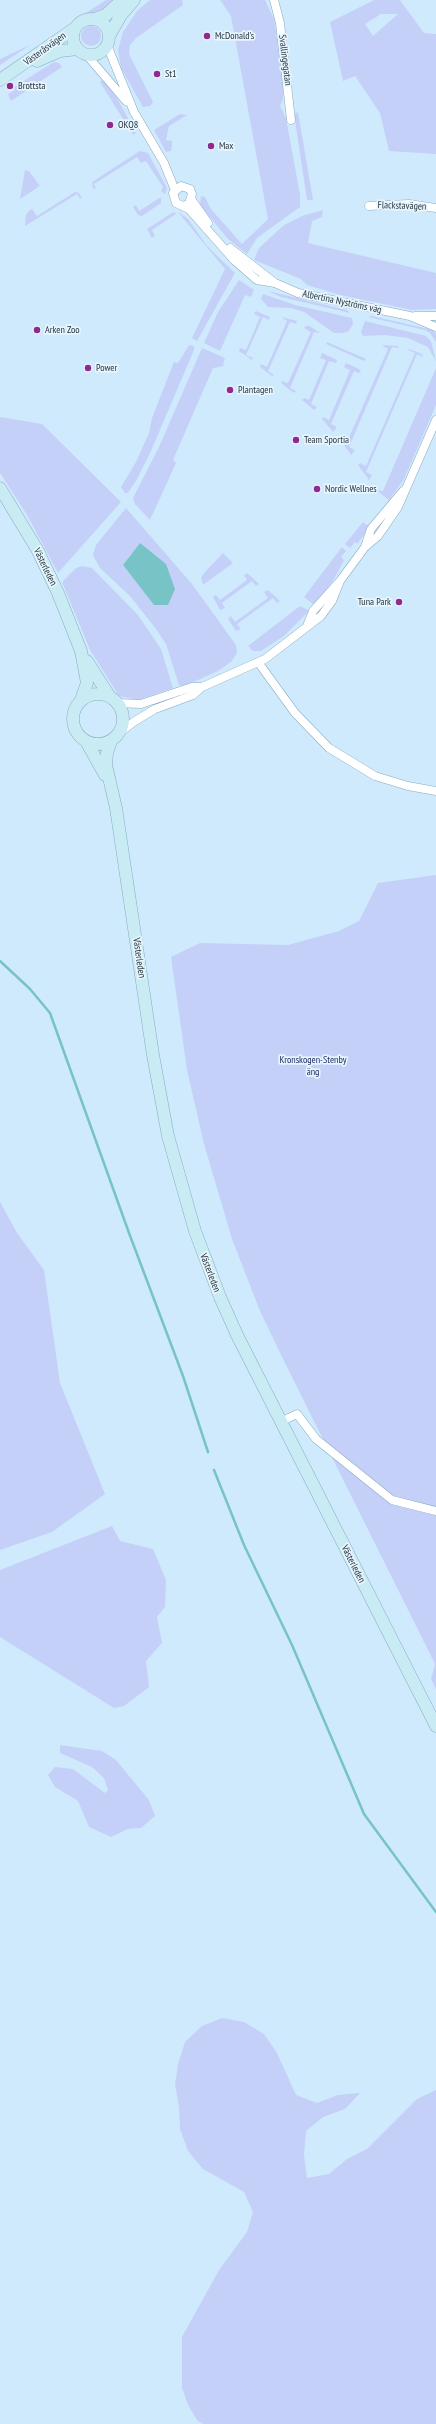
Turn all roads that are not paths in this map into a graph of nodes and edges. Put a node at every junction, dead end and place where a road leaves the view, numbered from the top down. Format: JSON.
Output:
{"nodes":[{"id":1,"x":122,"y":0,"type":"edge"},
{"id":2,"x":134,"y":0,"type":"edge"},
{"id":3,"x":274,"y":0,"type":"edge"},
{"id":4,"x":95,"y":19,"type":"junction"},
{"id":5,"x":75,"y":28,"type":"junction"},
{"id":6,"x":108,"y":40,"type":"junction"},
{"id":7,"x":81,"y":51,"type":"junction"},
{"id":8,"x":16,"y":70,"type":"junction"},
{"id":9,"x":0,"y":80,"type":"edge"},
{"id":10,"x":134,"y":112,"type":"junction"},
{"id":11,"x":291,"y":120,"type":"dead end"},
{"id":12,"x":164,"y":163,"type":"junction"},
{"id":13,"x":183,"y":187,"type":"junction"},
{"id":14,"x":175,"y":190,"type":"junction"},
{"id":15,"x":192,"y":200,"type":"junction"},
{"id":16,"x":182,"y":206,"type":"junction"},
{"id":17,"x":369,"y":206,"type":"dead end"},
{"id":18,"x":436,"y":208,"type":"edge"},
{"id":19,"x":275,"y":283,"type":"junction"},
{"id":20,"x":410,"y":316,"type":"junction"},
{"id":21,"x":436,"y":316,"type":"edge"},
{"id":22,"x":436,"y":327,"type":"edge"},
{"id":23,"x":436,"y":420,"type":"edge"},
{"id":24,"x":0,"y":488,"type":"edge"},
{"id":25,"x":81,"y":651,"type":"junction"},
{"id":26,"x":258,"y":662,"type":"junction"},
{"id":27,"x":202,"y":687,"type":"junction"},
{"id":28,"x":82,"y":700,"type":"junction"},
{"id":29,"x":114,"y":700,"type":"junction"},
{"id":30,"x":115,"y":737,"type":"junction"},
{"id":31,"x":86,"y":741,"type":"junction"},
{"id":32,"x":108,"y":779,"type":"junction"},
{"id":33,"x":436,"y":791,"type":"edge"},
{"id":34,"x":280,"y":1422,"type":"junction"},
{"id":35,"x":436,"y":1511,"type":"edge"},
{"id":36,"x":436,"y":1726,"type":"edge"}],
"edges":[{"from":1,"to":4,"type":"main road"},
{"from":2,"to":6,"type":"main road"},
{"from":3,"to":11,"type":"street","name":"Svallingegatan"},
{"from":4,"to":5,"type":"main road"},
{"from":4,"to":6,"type":"main road"},
{"from":5,"to":7,"type":"main road"},
{"from":5,"to":8,"type":"main road","name":"Västeråsvägen"},
{"from":6,"to":7,"type":"main road"},
{"from":6,"to":10,"type":"street"},
{"from":7,"to":8,"type":"main road","name":"Västeråsvägen"},
{"from":7,"to":10,"type":"street"},
{"from":8,"to":9,"type":"main road","name":"Västeråsvägen"},
{"from":10,"to":12,"type":"street"},
{"from":12,"to":13,"type":"street"},
{"from":12,"to":14,"type":"street"},
{"from":13,"to":14,"type":"street"},
{"from":13,"to":15,"type":"street"},
{"from":14,"to":16,"type":"street"},
{"from":15,"to":16,"type":"street"},
{"from":15,"to":19,"type":"street","name":"Albertina Nyströms väg"},
{"from":16,"to":19,"type":"street","name":"Albertina Nyströms väg"},
{"from":17,"to":18,"type":"street","name":"Flackstavägen"},
{"from":19,"to":20,"type":"street","name":"Albertina Nyströms väg"},
{"from":20,"to":21,"type":"street","name":"Albertina Nyströms väg"},
{"from":20,"to":22,"type":"street","name":"Albertina Nyströms väg"},
{"from":23,"to":26,"type":"street"},
{"from":24,"to":25,"type":"main road","name":"Västerleden"},
{"from":25,"to":28,"type":"main road","name":"Västerleden"},
{"from":25,"to":29,"type":"main road","name":"Västerleden"},
{"from":26,"to":27,"type":"street"},
{"from":26,"to":33,"type":"street"},
{"from":27,"to":29,"type":"street"},
{"from":27,"to":30,"type":"street"},
{"from":28,"to":29,"type":"main road"},
{"from":28,"to":31,"type":"main road"},
{"from":29,"to":30,"type":"main road"},
{"from":30,"to":31,"type":"main road"},
{"from":30,"to":32,"type":"main road","name":"Västerleden"},
{"from":31,"to":32,"type":"main road","name":"Västerleden"},
{"from":32,"to":34,"type":"main road","name":"Västerleden"},
{"from":34,"to":35,"type":"street"},
{"from":34,"to":36,"type":"main road","name":"Västerleden"}]}
